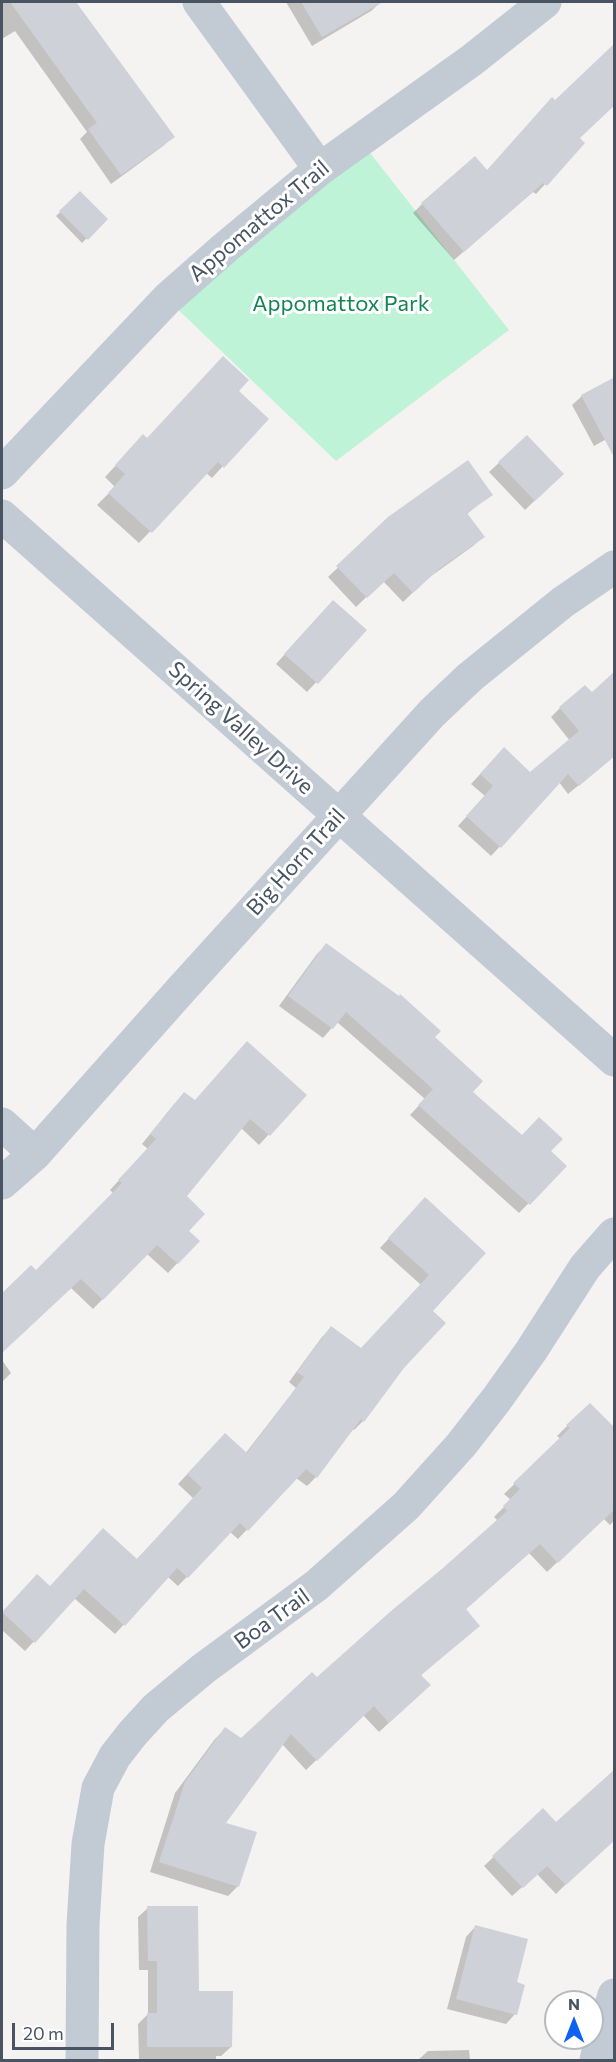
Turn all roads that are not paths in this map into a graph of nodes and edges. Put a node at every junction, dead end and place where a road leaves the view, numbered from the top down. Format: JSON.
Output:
{"nodes":[{"id":1,"x":199,"y":2,"type":"edge"},
{"id":2,"x":545,"y":2,"type":"edge"},
{"id":3,"x":320,"y":169,"type":"junction"},
{"id":4,"x":2,"y":473,"type":"edge"},
{"id":5,"x":2,"y":516,"type":"edge"},
{"id":6,"x":615,"y":567,"type":"edge"},
{"id":7,"x":339,"y":815,"type":"junction"},
{"id":8,"x":615,"y":1060,"type":"edge"},
{"id":9,"x":2,"y":1124,"type":"edge"},
{"id":10,"x":35,"y":1154,"type":"junction"},
{"id":11,"x":2,"y":1183,"type":"edge"},
{"id":12,"x":615,"y":1234,"type":"edge"},
{"id":13,"x":615,"y":1995,"type":"edge"},
{"id":14,"x":82,"y":2061,"type":"edge"},
{"id":15,"x":596,"y":2061,"type":"edge"}],
"edges":[{"from":1,"to":3,"type":"street"},
{"from":2,"to":3,"type":"street","name":"Appomattox Trail"},
{"from":3,"to":4,"type":"street","name":"Appomattox Trail"},
{"from":5,"to":7,"type":"street","name":"Spring Valley Drive"},
{"from":6,"to":7,"type":"street","name":"Big Horn Trail"},
{"from":7,"to":8,"type":"street","name":"Spring Valley Drive"},
{"from":7,"to":10,"type":"street","name":"Big Horn Trail"},
{"from":9,"to":10,"type":"street"},
{"from":10,"to":11,"type":"street","name":"Big Horn Trail"},
{"from":12,"to":14,"type":"street","name":"Boa Trail"},
{"from":13,"to":15,"type":"street"}]}
